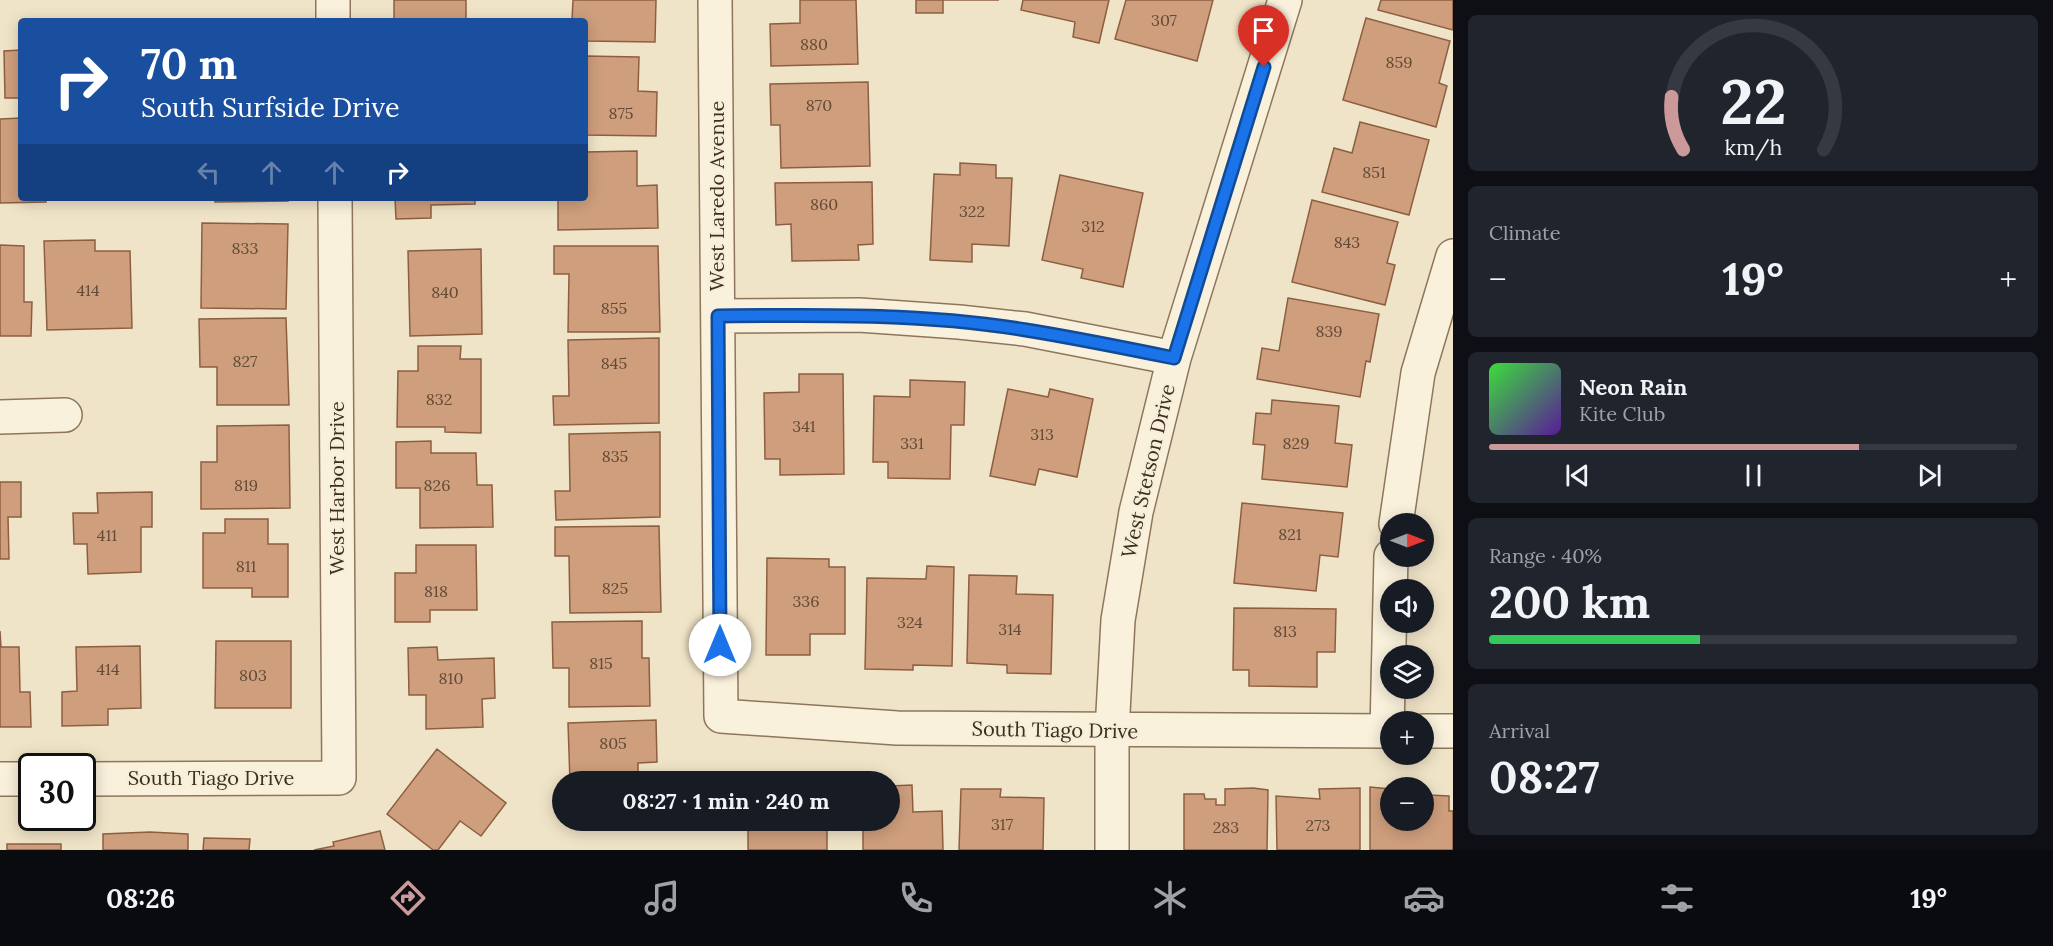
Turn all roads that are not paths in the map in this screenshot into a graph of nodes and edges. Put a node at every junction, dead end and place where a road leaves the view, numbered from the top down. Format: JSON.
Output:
{"nodes":[{"id":1,"x":333,"y":0,"type":"edge"},
{"id":2,"x":715,"y":0,"type":"edge"},
{"id":3,"x":1285,"y":0,"type":"edge"},
{"id":4,"x":333,"y":18,"type":"edge"},
{"id":5,"x":334,"y":201,"type":"edge"},
{"id":6,"x":1453,"y":256,"type":"edge"},
{"id":7,"x":718,"y":316,"type":"junction"},
{"id":8,"x":1174,"y":358,"type":"junction"},
{"id":9,"x":65,"y":415,"type":"dead end"},
{"id":10,"x":0,"y":417,"type":"edge"},
{"id":11,"x":1398,"y":513,"type":"edge"},
{"id":12,"x":1391,"y":567,"type":"edge"},
{"id":13,"x":1389,"y":711,"type":"edge"},
{"id":14,"x":721,"y":716,"type":"joint"},
{"id":15,"x":1112,"y":731,"type":"junction"},
{"id":16,"x":1380,"y":731,"type":"edge"},
{"id":17,"x":1434,"y":731,"type":"edge"},
{"id":18,"x":1453,"y":731,"type":"edge"},
{"id":19,"x":339,"y":778,"type":"joint"},
{"id":20,"x":0,"y":779,"type":"edge"},
{"id":21,"x":18,"y":779,"type":"edge"},
{"id":22,"x":96,"y":779,"type":"edge"},
{"id":23,"x":1112,"y":850,"type":"edge"}],
"edges":[{"from":1,"to":4,"type":"street"},
{"from":2,"to":7,"type":"street","name":"West Laredo Avenue"},
{"from":3,"to":8,"type":"street","name":"West Stetson Drive"},
{"from":5,"to":19,"type":"street","name":"West Harbor Drive"},
{"from":6,"to":11,"type":"street"},
{"from":7,"to":8,"type":"street"},
{"from":7,"to":14,"type":"street","name":"West Laredo Avenue"},
{"from":8,"to":15,"type":"street","name":"West Stetson Drive"},
{"from":9,"to":10,"type":"street"},
{"from":12,"to":13,"type":"street"},
{"from":14,"to":15,"type":"street","name":"South Tiago Drive"},
{"from":15,"to":16,"type":"street","name":"South Tiago Drive"},
{"from":15,"to":23,"type":"street","name":"West Stetson Drive"},
{"from":17,"to":18,"type":"street"},
{"from":19,"to":22,"type":"street","name":"South Tiago Drive"},
{"from":20,"to":21,"type":"street"}]}
